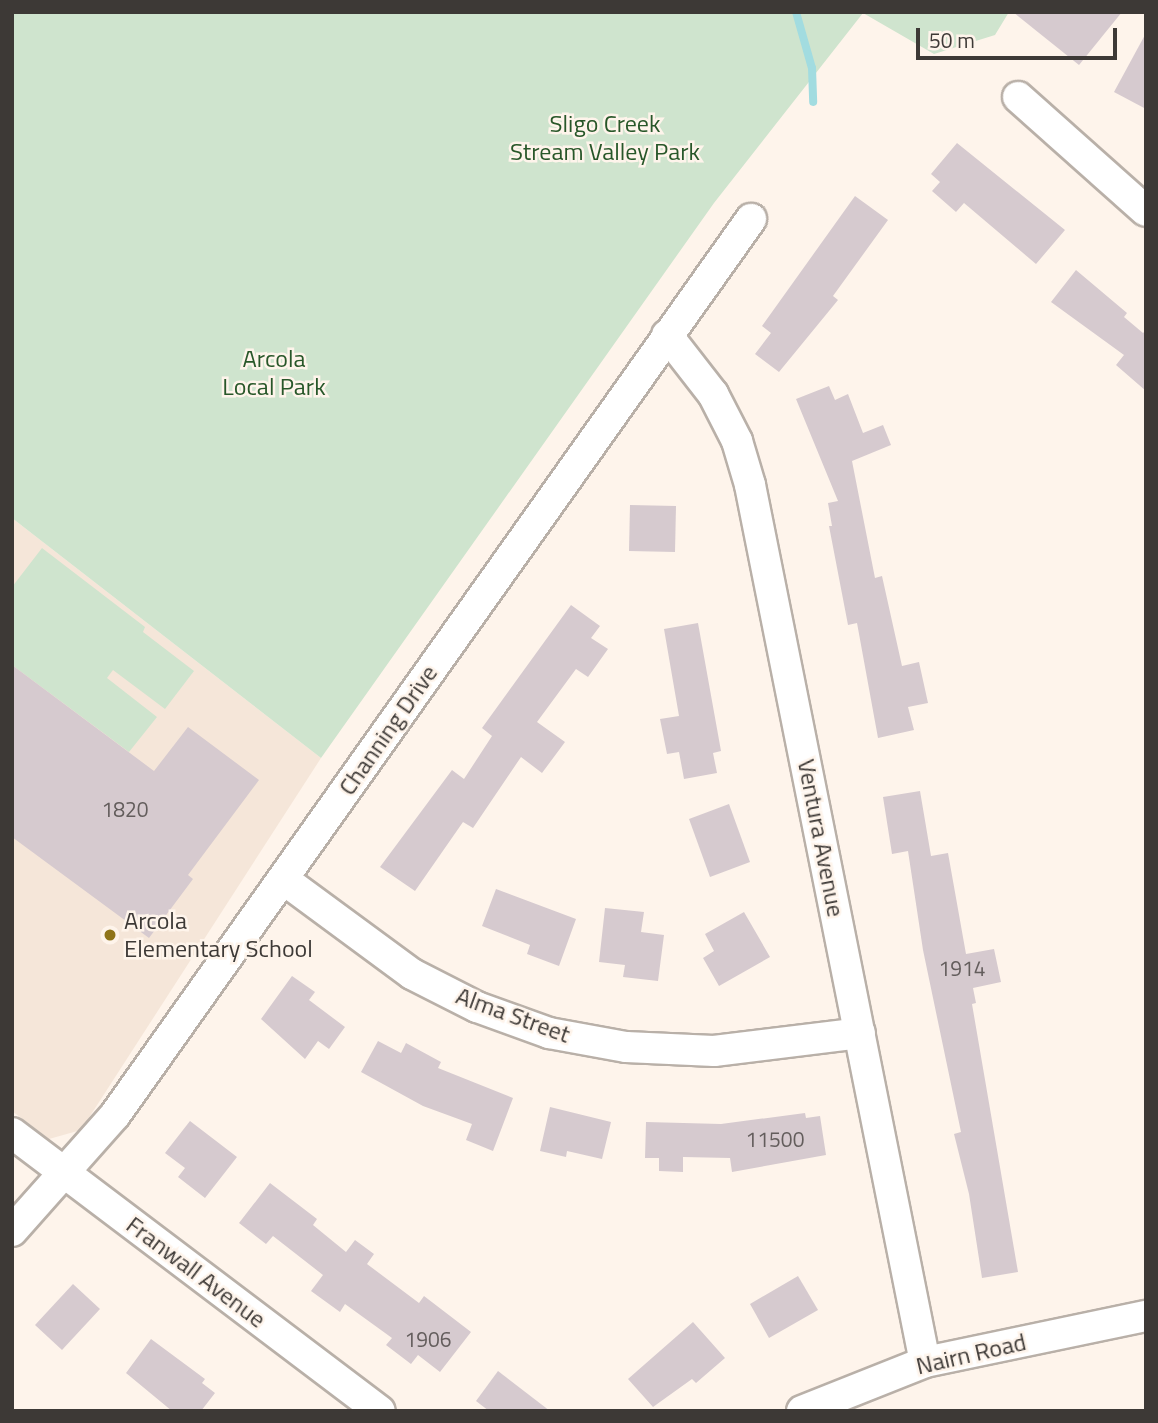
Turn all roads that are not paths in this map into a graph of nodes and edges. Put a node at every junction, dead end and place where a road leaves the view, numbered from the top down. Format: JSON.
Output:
{"nodes":[{"id":1,"x":1018,"y":97,"type":"dead end"},
{"id":2,"x":1146,"y":211,"type":"edge"},
{"id":3,"x":751,"y":219,"type":"dead end"},
{"id":4,"x":667,"y":335,"type":"junction"},
{"id":5,"x":283,"y":879,"type":"junction"},
{"id":6,"x":860,"y":1033,"type":"junction"},
{"id":7,"x":12,"y":1133,"type":"edge"},
{"id":8,"x":66,"y":1174,"type":"junction"},
{"id":9,"x":12,"y":1231,"type":"edge"},
{"id":10,"x":1146,"y":1316,"type":"edge"},
{"id":11,"x":925,"y":1362,"type":"junction"},
{"id":12,"x":380,"y":1411,"type":"edge"},
{"id":13,"x":802,"y":1411,"type":"edge"}],
"edges":[{"from":1,"to":2,"type":"street"},
{"from":3,"to":4,"type":"street","name":"Channing Drive"},
{"from":4,"to":5,"type":"street","name":"Channing Drive"},
{"from":4,"to":6,"type":"street","name":"Ventura Avenue"},
{"from":5,"to":6,"type":"street","name":"Alma Street"},
{"from":5,"to":8,"type":"street","name":"Channing Drive"},
{"from":6,"to":11,"type":"street","name":"Ventura Avenue"},
{"from":7,"to":8,"type":"street","name":"Franwall Avenue"},
{"from":8,"to":9,"type":"street","name":"Channing Drive"},
{"from":8,"to":12,"type":"street","name":"Franwall Avenue"},
{"from":10,"to":11,"type":"street","name":"Nairn Road"},
{"from":11,"to":13,"type":"street","name":"Nairn Road"}]}
